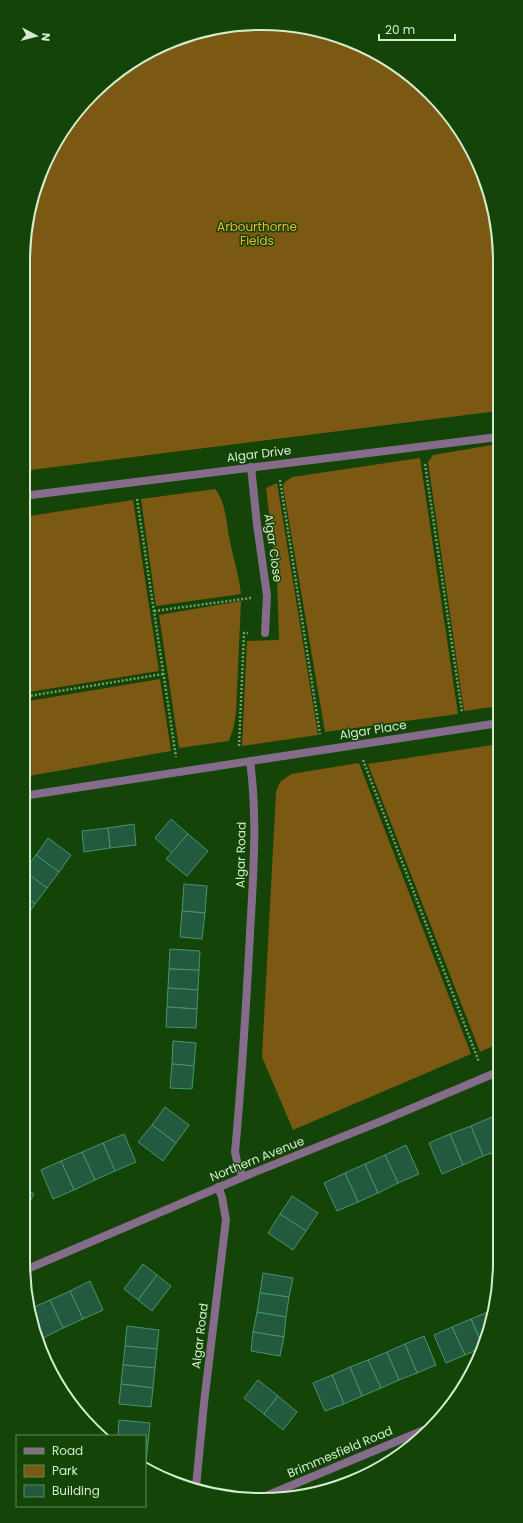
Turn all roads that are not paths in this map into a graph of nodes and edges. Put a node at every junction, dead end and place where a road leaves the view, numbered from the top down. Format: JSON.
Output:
{"nodes":[{"id":1,"x":493,"y":437,"type":"edge"},
{"id":2,"x":251,"y":467,"type":"junction"},
{"id":3,"x":30,"y":495,"type":"edge"},
{"id":4,"x":265,"y":633,"type":"road end"},
{"id":5,"x":493,"y":724,"type":"edge"},
{"id":6,"x":250,"y":761,"type":"junction"},
{"id":7,"x":30,"y":795,"type":"edge"},
{"id":8,"x":493,"y":1074,"type":"edge"},
{"id":9,"x":243,"y":1177,"type":"junction"},
{"id":10,"x":218,"y":1187,"type":"junction"},
{"id":11,"x":30,"y":1268,"type":"edge"},
{"id":12,"x":417,"y":1433,"type":"edge"},
{"id":13,"x":196,"y":1484,"type":"edge"},
{"id":14,"x":273,"y":1493,"type":"edge"}],
"edges":[{"from":1,"to":2,"type":"street","name":"Algar Drive"},
{"from":2,"to":3,"type":"street","name":"Algar Drive"},
{"from":2,"to":4,"type":"street","name":"Algar Close"},
{"from":5,"to":6,"type":"street","name":"Algar Place"},
{"from":6,"to":7,"type":"street"},
{"from":6,"to":9,"type":"street","name":"Algar Road"},
{"from":8,"to":9,"type":"street","name":"Northern Avenue"},
{"from":9,"to":10,"type":"street","name":"Northern Avenue"},
{"from":10,"to":11,"type":"street","name":"Northern Avenue"},
{"from":10,"to":13,"type":"street","name":"Algar Road"},
{"from":12,"to":14,"type":"street","name":"Brimmesfield Road"}]}
